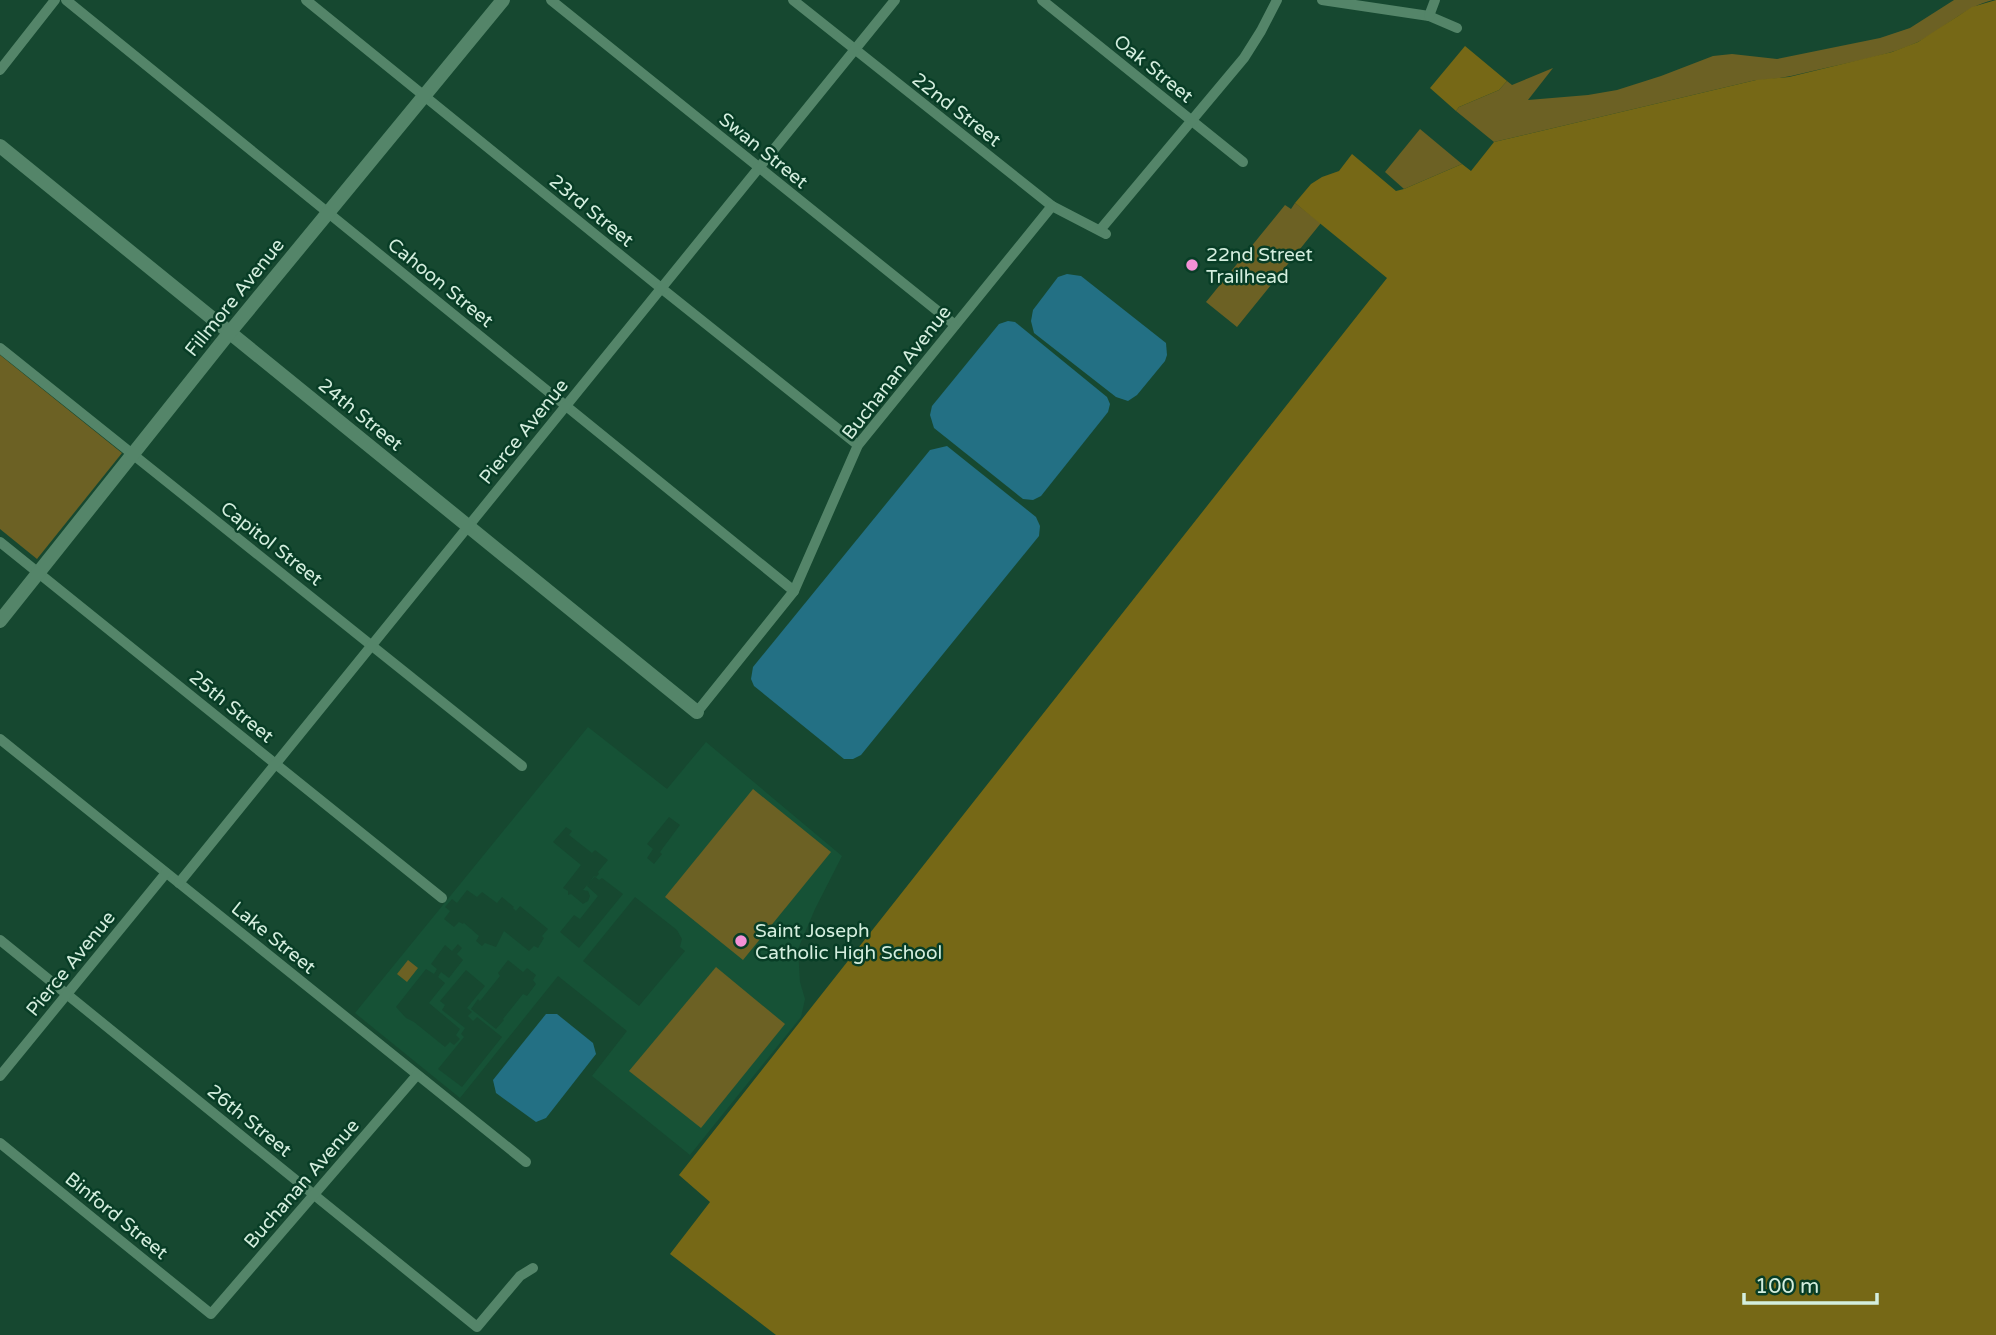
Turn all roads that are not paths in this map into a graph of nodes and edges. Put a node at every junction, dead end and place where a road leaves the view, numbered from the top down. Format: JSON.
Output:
{"nodes":[{"id":1,"x":55,"y":0,"type":"edge"},
{"id":2,"x":65,"y":0,"type":"edge"},
{"id":3,"x":306,"y":0,"type":"edge"},
{"id":4,"x":503,"y":0,"type":"edge"},
{"id":5,"x":551,"y":0,"type":"edge"},
{"id":6,"x":793,"y":0,"type":"edge"},
{"id":7,"x":895,"y":0,"type":"edge"},
{"id":8,"x":1042,"y":0,"type":"edge"},
{"id":9,"x":1276,"y":0,"type":"edge"},
{"id":10,"x":1322,"y":0,"type":"edge"},
{"id":11,"x":1435,"y":0,"type":"edge"},
{"id":12,"x":1429,"y":16,"type":"junction"},
{"id":13,"x":1457,"y":28,"type":"dead end"},
{"id":14,"x":854,"y":50,"type":"junction"},
{"id":15,"x":0,"y":70,"type":"edge"},
{"id":16,"x":424,"y":96,"type":"junction"},
{"id":17,"x":1192,"y":121,"type":"junction"},
{"id":18,"x":0,"y":146,"type":"edge"},
{"id":19,"x":1243,"y":162,"type":"dead end"},
{"id":20,"x":758,"y":168,"type":"junction"},
{"id":21,"x":1052,"y":206,"type":"junction"},
{"id":22,"x":327,"y":212,"type":"junction"},
{"id":23,"x":661,"y":288,"type":"junction"},
{"id":24,"x":955,"y":325,"type":"junction"},
{"id":25,"x":230,"y":332,"type":"junction"},
{"id":26,"x":0,"y":348,"type":"edge"},
{"id":27,"x":566,"y":406,"type":"junction"},
{"id":28,"x":858,"y":445,"type":"junction"},
{"id":29,"x":133,"y":455,"type":"junction"},
{"id":30,"x":468,"y":527,"type":"junction"},
{"id":31,"x":0,"y":542,"type":"edge"},
{"id":32,"x":38,"y":573,"type":"junction"},
{"id":33,"x":794,"y":591,"type":"junction"},
{"id":34,"x":0,"y":621,"type":"edge"},
{"id":35,"x":372,"y":645,"type":"junction"},
{"id":36,"x":697,"y":712,"type":"joint"},
{"id":37,"x":0,"y":738,"type":"edge"},
{"id":38,"x":276,"y":764,"type":"junction"},
{"id":39,"x":522,"y":766,"type":"dead end"},
{"id":40,"x":166,"y":873,"type":"junction"},
{"id":41,"x":179,"y":883,"type":"junction"},
{"id":42,"x":442,"y":898,"type":"dead end"},
{"id":43,"x":0,"y":940,"type":"edge"},
{"id":44,"x":67,"y":994,"type":"junction"},
{"id":45,"x":417,"y":1074,"type":"junction"},
{"id":46,"x":0,"y":1076,"type":"edge"},
{"id":47,"x":0,"y":1143,"type":"edge"},
{"id":48,"x":526,"y":1162,"type":"dead end"},
{"id":49,"x":314,"y":1195,"type":"junction"},
{"id":50,"x":533,"y":1268,"type":"dead end"},
{"id":51,"x":211,"y":1314,"type":"joint"}],
"edges":[{"from":1,"to":15,"type":"street"},
{"from":2,"to":22,"type":"street","name":"Cahoon Street"},
{"from":3,"to":16,"type":"street","name":"23rd Street"},
{"from":4,"to":16,"type":"street","name":"Fillmore Avenue"},
{"from":5,"to":20,"type":"street","name":"Swan Street"},
{"from":6,"to":14,"type":"street","name":"22nd Street"},
{"from":7,"to":14,"type":"street","name":"Pierce Avenue"},
{"from":8,"to":17,"type":"street","name":"Oak Street"},
{"from":9,"to":17,"type":"street"},
{"from":10,"to":12,"type":"street"},
{"from":11,"to":12,"type":"street"},
{"from":12,"to":13,"type":"street"},
{"from":14,"to":20,"type":"street","name":"Pierce Avenue"},
{"from":14,"to":21,"type":"street","name":"22nd Street"},
{"from":16,"to":22,"type":"street","name":"Fillmore Avenue"},
{"from":16,"to":23,"type":"street","name":"23rd Street"},
{"from":17,"to":19,"type":"street","name":"Oak Street"},
{"from":17,"to":21,"type":"street","name":"22nd Street"},
{"from":18,"to":25,"type":"street","name":"24th Street"},
{"from":20,"to":23,"type":"street","name":"Pierce Avenue"},
{"from":20,"to":24,"type":"street","name":"Swan Street"},
{"from":21,"to":24,"type":"street","name":"Buchanan Avenue"},
{"from":22,"to":25,"type":"street","name":"Fillmore Avenue"},
{"from":22,"to":27,"type":"street","name":"Cahoon Street"},
{"from":23,"to":27,"type":"street","name":"Pierce Avenue"},
{"from":23,"to":28,"type":"street","name":"23rd Street"},
{"from":24,"to":28,"type":"street","name":"Buchanan Avenue"},
{"from":25,"to":29,"type":"street","name":"Fillmore Avenue"},
{"from":25,"to":30,"type":"street","name":"24th Street"},
{"from":26,"to":29,"type":"street","name":"Capitol Street"},
{"from":27,"to":30,"type":"street","name":"Pierce Avenue"},
{"from":27,"to":33,"type":"street","name":"Cahoon Street"},
{"from":28,"to":33,"type":"street","name":"Buchanan Avenue"},
{"from":29,"to":32,"type":"street","name":"Fillmore Avenue"},
{"from":29,"to":35,"type":"street","name":"Capitol Street"},
{"from":30,"to":35,"type":"street","name":"Pierce Avenue"},
{"from":30,"to":36,"type":"street","name":"24th Street"},
{"from":31,"to":32,"type":"street","name":"25th Street"},
{"from":32,"to":34,"type":"street","name":"Fillmore Avenue"},
{"from":32,"to":38,"type":"street","name":"25th Street"},
{"from":33,"to":36,"type":"street","name":"Buchanan Avenue"},
{"from":35,"to":38,"type":"street","name":"Pierce Avenue"},
{"from":35,"to":39,"type":"street","name":"Capitol Street"},
{"from":37,"to":40,"type":"street","name":"Lake Street"},
{"from":38,"to":41,"type":"street","name":"Pierce Avenue"},
{"from":38,"to":42,"type":"street","name":"25th Street"},
{"from":40,"to":41,"type":"street","name":"Lake Street"},
{"from":40,"to":44,"type":"street","name":"Pierce Avenue"},
{"from":41,"to":45,"type":"street","name":"Lake Street"},
{"from":43,"to":44,"type":"street","name":"26th Street"},
{"from":44,"to":46,"type":"street","name":"Pierce Avenue"},
{"from":44,"to":49,"type":"street","name":"26th Street"},
{"from":45,"to":48,"type":"street","name":"Lake Street"},
{"from":45,"to":49,"type":"street","name":"Buchanan Avenue"},
{"from":47,"to":51,"type":"street","name":"Binford Street"},
{"from":49,"to":50,"type":"street","name":"26th Street"},
{"from":49,"to":51,"type":"street","name":"Buchanan Avenue"}]}
